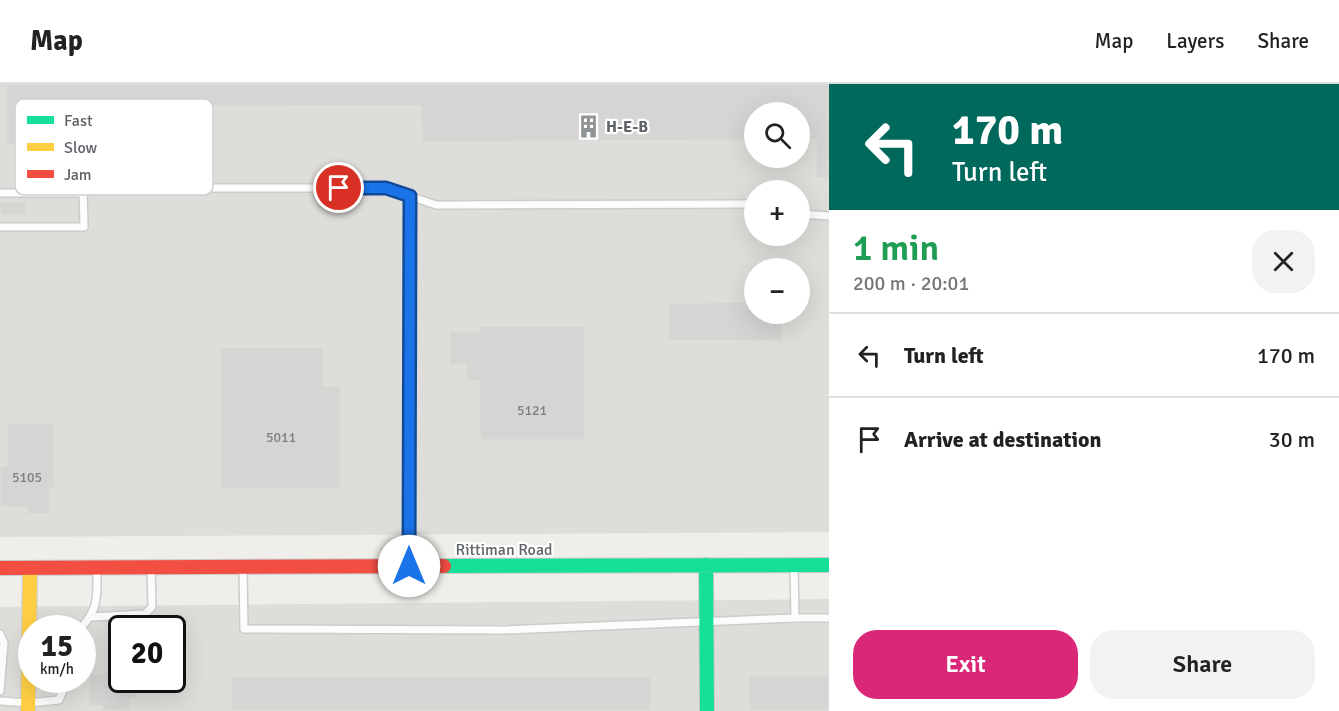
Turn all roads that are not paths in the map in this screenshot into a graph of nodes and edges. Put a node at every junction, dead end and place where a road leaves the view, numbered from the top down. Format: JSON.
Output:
{"nodes":[{"id":1,"x":213,"y":188,"type":"edge"},
{"id":2,"x":83,"y":195,"type":"edge"},
{"id":3,"x":410,"y":196,"type":"junction"},
{"id":4,"x":744,"y":204,"type":"edge"},
{"id":5,"x":810,"y":215,"type":"edge"},
{"id":6,"x":829,"y":216,"type":"edge"},
{"id":7,"x":0,"y":227,"type":"edge"},
{"id":8,"x":829,"y":564,"type":"edge"},
{"id":9,"x":706,"y":565,"type":"junction"},
{"id":10,"x":794,"y":565,"type":"junction"},
{"id":11,"x":409,"y":566,"type":"junction"},
{"id":12,"x":98,"y":567,"type":"junction"},
{"id":13,"x":151,"y":567,"type":"junction"},
{"id":14,"x":243,"y":567,"type":"junction"},
{"id":15,"x":0,"y":568,"type":"edge"},
{"id":16,"x":30,"y":568,"type":"junction"},
{"id":17,"x":31,"y":615,"type":"edge"},
{"id":18,"x":93,"y":615,"type":"edge"},
{"id":19,"x":96,"y":617,"type":"edge"},
{"id":20,"x":795,"y":618,"type":"junction"},
{"id":21,"x":829,"y":618,"type":"edge"},
{"id":22,"x":706,"y":621,"type":"junction"},
{"id":23,"x":0,"y":634,"type":"edge"},
{"id":24,"x":0,"y":691,"type":"edge"},
{"id":25,"x":62,"y":693,"type":"edge"},
{"id":26,"x":0,"y":701,"type":"edge"},
{"id":27,"x":29,"y":707,"type":"edge"},
{"id":28,"x":707,"y":711,"type":"edge"}],
"edges":[{"from":1,"to":3,"type":"lane"},
{"from":2,"to":7,"type":"lane"},
{"from":3,"to":4,"type":"lane"},
{"from":3,"to":11,"type":"lane"},
{"from":5,"to":6,"type":"lane"},
{"from":8,"to":10,"type":"main road","name":"Rittiman Road"},
{"from":9,"to":10,"type":"main road","name":"Rittiman Road"},
{"from":9,"to":11,"type":"main road","name":"Rittiman Road"},
{"from":9,"to":22,"type":"main road"},
{"from":10,"to":20,"type":"lane"},
{"from":11,"to":14,"type":"main road","name":"Rittiman Road"},
{"from":12,"to":13,"type":"main road","name":"Rittiman Road"},
{"from":12,"to":16,"type":"main road","name":"Rittiman Road"},
{"from":12,"to":18,"type":"lane"},
{"from":13,"to":14,"type":"main road","name":"Rittiman Road"},
{"from":13,"to":19,"type":"lane"},
{"from":14,"to":22,"type":"lane"},
{"from":15,"to":16,"type":"main road","name":"Rittiman Road"},
{"from":16,"to":17,"type":"main road"},
{"from":20,"to":21,"type":"lane"},
{"from":20,"to":22,"type":"lane"},
{"from":22,"to":28,"type":"main road"},
{"from":23,"to":24,"type":"lane"},
{"from":25,"to":27,"type":"lane"},
{"from":26,"to":27,"type":"lane"}]}
